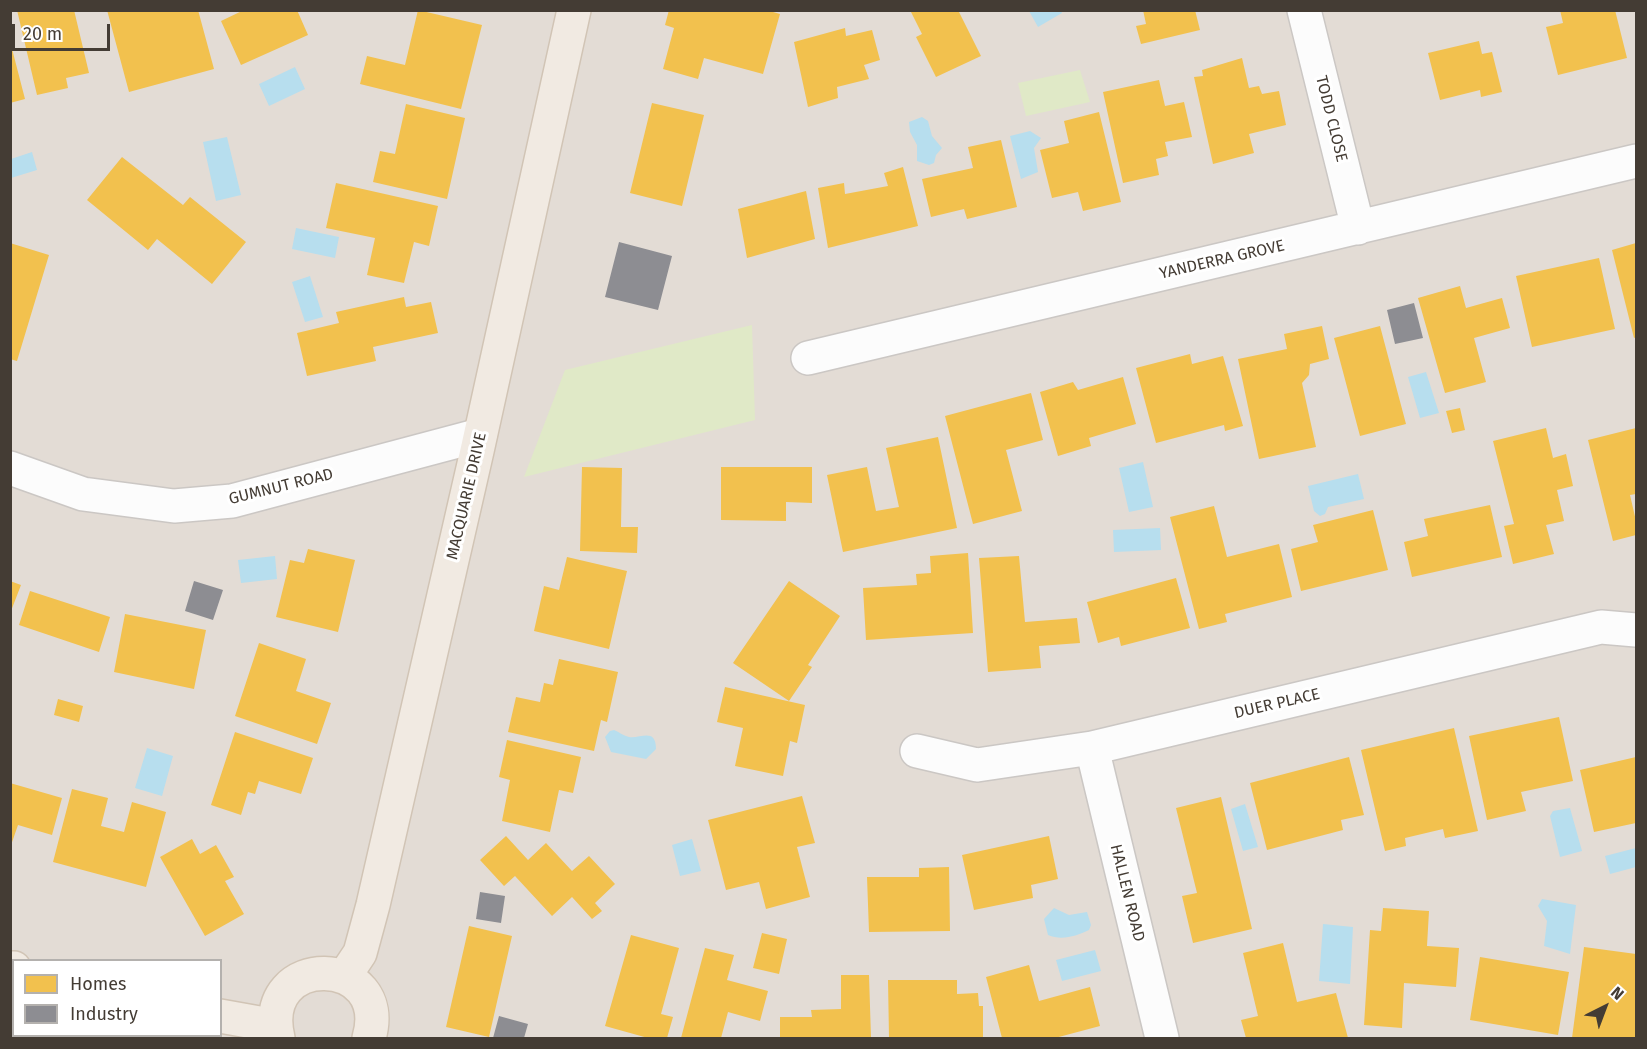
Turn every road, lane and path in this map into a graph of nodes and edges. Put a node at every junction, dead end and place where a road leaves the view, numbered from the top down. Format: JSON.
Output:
{"nodes":[{"id":1,"x":574,"y":10,"type":"edge"},
{"id":2,"x":1304,"y":10,"type":"edge"},
{"id":3,"x":1636,"y":161,"type":"edge"},
{"id":4,"x":1358,"y":228,"type":"junction"},
{"id":5,"x":808,"y":358,"type":"dead end"},
{"id":6,"x":480,"y":435,"type":"junction"},
{"id":7,"x":10,"y":468,"type":"edge"},
{"id":8,"x":1636,"y":630,"type":"edge"},
{"id":9,"x":1092,"y":748,"type":"junction"},
{"id":10,"x":917,"y":751,"type":"dead end"},
{"id":11,"x":344,"y":977,"type":"junction"},
{"id":12,"x":222,"y":1017,"type":"edge"},
{"id":13,"x":277,"y":1032,"type":"edge"},
{"id":14,"x":369,"y":1038,"type":"edge"},
{"id":15,"x":1162,"y":1038,"type":"edge"}],
"edges":[{"from":1,"to":6,"type":"main road","name":"MACQUARIE DRIVE"},
{"from":2,"to":4,"type":"street","name":"TODD CLOSE"},
{"from":3,"to":4,"type":"street","name":"YANDERRA GROVE"},
{"from":4,"to":5,"type":"street","name":"YANDERRA GROVE"},
{"from":6,"to":7,"type":"street","name":"GUMNUT ROAD"},
{"from":6,"to":11,"type":"main road","name":"MACQUARIE DRIVE"},
{"from":8,"to":9,"type":"street","name":"DUER PLACE"},
{"from":9,"to":10,"type":"street","name":"DUER PLACE"},
{"from":9,"to":15,"type":"street","name":"HALLEN ROAD"},
{"from":11,"to":13,"type":"main road"},
{"from":11,"to":14,"type":"main road"},
{"from":12,"to":13,"type":"main road"}]}
